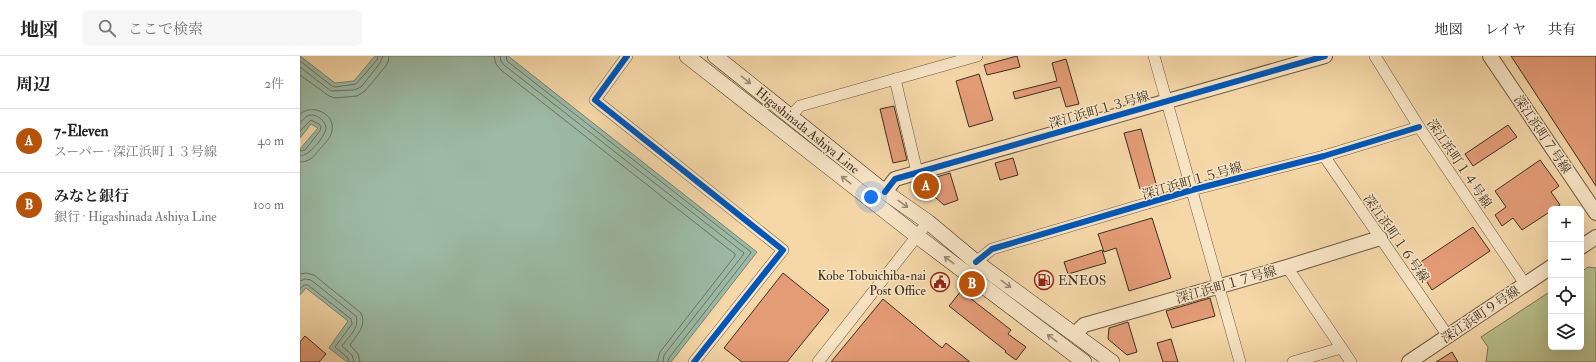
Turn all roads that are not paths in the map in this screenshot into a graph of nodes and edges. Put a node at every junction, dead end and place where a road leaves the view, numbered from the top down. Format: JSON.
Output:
{"nodes":[{"id":1,"x":627,"y":56,"type":"edge"},
{"id":2,"x":687,"y":56,"type":"edge"},
{"id":3,"x":715,"y":56,"type":"edge"},
{"id":4,"x":977,"y":56,"type":"edge"},
{"id":5,"x":1154,"y":56,"type":"edge"},
{"id":6,"x":1325,"y":56,"type":"edge"},
{"id":7,"x":1375,"y":56,"type":"edge"},
{"id":8,"x":1490,"y":56,"type":"edge"},
{"id":9,"x":895,"y":79,"type":"junction"},
{"id":10,"x":1166,"y":101,"type":"junction"},
{"id":11,"x":791,"y":116,"type":"junction"},
{"id":12,"x":1419,"y":127,"type":"junction"},
{"id":13,"x":1324,"y":156,"type":"junction"},
{"id":14,"x":917,"y":172,"type":"junction"},
{"id":15,"x":1192,"y":190,"type":"junction"},
{"id":16,"x":885,"y":192,"type":"junction"},
{"id":17,"x":1596,"y":213,"type":"edge"},
{"id":18,"x":928,"y":222,"type":"junction"},
{"id":19,"x":917,"y":236,"type":"junction"},
{"id":20,"x":1596,"y":237,"type":"edge"},
{"id":21,"x":1380,"y":238,"type":"junction"},
{"id":22,"x":1584,"y":245,"type":"edge"},
{"id":23,"x":976,"y":262,"type":"junction"},
{"id":24,"x":1287,"y":267,"type":"junction"},
{"id":25,"x":1548,"y":269,"type":"edge"},
{"id":26,"x":1525,"y":284,"type":"junction"},
{"id":27,"x":1219,"y":286,"type":"junction"},
{"id":28,"x":1075,"y":334,"type":"junction"},
{"id":29,"x":1448,"y":336,"type":"junction"},
{"id":30,"x":1341,"y":348,"type":"junction"},
{"id":31,"x":694,"y":362,"type":"edge"},
{"id":32,"x":818,"y":362,"type":"edge"},
{"id":33,"x":1084,"y":362,"type":"edge"},
{"id":34,"x":1112,"y":362,"type":"edge"},
{"id":35,"x":1240,"y":362,"type":"edge"},
{"id":36,"x":1293,"y":362,"type":"edge"},
{"id":37,"x":1351,"y":362,"type":"edge"},
{"id":38,"x":1409,"y":362,"type":"edge"}],
"edges":[{"from":1,"to":31,"type":"street"},
{"from":19,"to":2,"type":"main road","name":"Higashinada Ashiya Line","one_way":true},
{"from":3,"to":11,"type":"main road","name":"Higashinada Ashiya Line","one_way":true},
{"from":4,"to":9,"type":"street"},
{"from":5,"to":10,"type":"street"},
{"from":6,"to":10,"type":"street","name":"深江浜町１３号線"},
{"from":7,"to":12,"type":"street","name":"深江浜町１４号線"},
{"from":8,"to":17,"type":"street","name":"深江浜町７号線"},
{"from":9,"to":11,"type":"street"},
{"from":9,"to":14,"type":"street"},
{"from":10,"to":14,"type":"street","name":"深江浜町１３号線"},
{"from":10,"to":15,"type":"street"},
{"from":11,"to":16,"type":"main road","name":"Higashinada Ashiya Line"},
{"from":12,"to":13,"type":"street","name":"深江浜町１５号線"},
{"from":12,"to":26,"type":"street","name":"深江浜町１４号線"},
{"from":13,"to":15,"type":"street","name":"深江浜町１５号線"},
{"from":13,"to":21,"type":"street","name":"深江浜町１６号線"},
{"from":14,"to":16,"type":"street","name":"深江浜町１３号線"},
{"from":15,"to":23,"type":"street","name":"深江浜町１５号線"},
{"from":15,"to":27,"type":"street"},
{"from":16,"to":18,"type":"main road","name":"Higashinada Ashiya Line","one_way":true},
{"from":18,"to":19,"type":"street"},
{"from":18,"to":23,"type":"main road","name":"Higashinada Ashiya Line"},
{"from":19,"to":32,"type":"street"},
{"from":33,"to":19,"type":"main road","name":"Higashinada Ashiya Line","one_way":true},
{"from":20,"to":22,"type":"street"},
{"from":21,"to":24,"type":"street","name":"深江浜町１７号線"},
{"from":21,"to":29,"type":"street","name":"深江浜町１６号線"},
{"from":23,"to":28,"type":"main road","name":"Higashinada Ashiya Line","one_way":true},
{"from":24,"to":27,"type":"street","name":"深江浜町１７号線"},
{"from":24,"to":30,"type":"street"},
{"from":25,"to":26,"type":"street","name":"深江浜町９号線"},
{"from":26,"to":29,"type":"street","name":"深江浜町９号線"},
{"from":27,"to":28,"type":"street","name":"深江浜町１７号線"},
{"from":27,"to":35,"type":"street"},
{"from":28,"to":34,"type":"main road","name":"Higashinada Ashiya Line"},
{"from":29,"to":38,"type":"street","name":"深江浜町９号線"},
{"from":30,"to":36,"type":"street"},
{"from":30,"to":37,"type":"street"}]}
